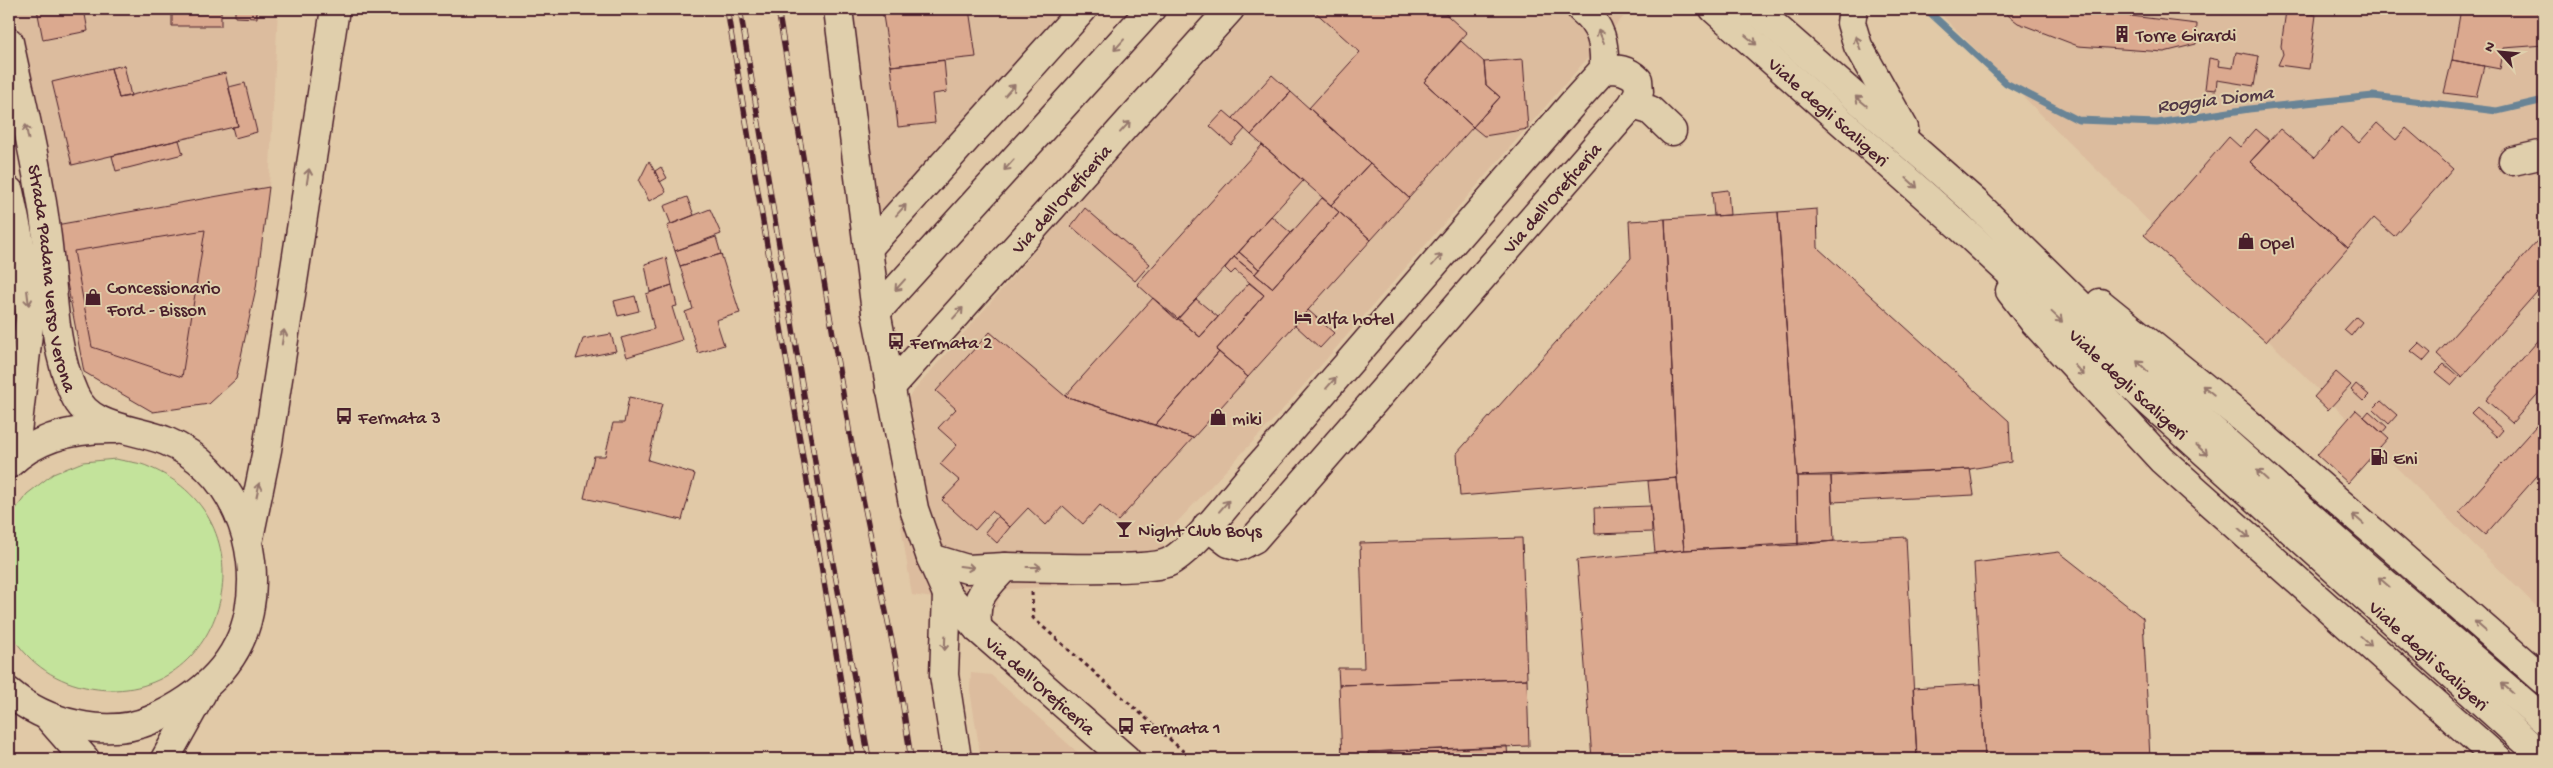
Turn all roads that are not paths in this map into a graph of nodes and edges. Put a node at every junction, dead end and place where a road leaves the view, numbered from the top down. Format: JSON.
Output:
{"nodes":[{"id":1,"x":334,"y":9,"type":"edge"},
{"id":2,"x":838,"y":9,"type":"edge"},
{"id":3,"x":1083,"y":9,"type":"edge"},
{"id":4,"x":1151,"y":9,"type":"edge"},
{"id":5,"x":1230,"y":9,"type":"edge"},
{"id":6,"x":1581,"y":9,"type":"edge"},
{"id":7,"x":1714,"y":9,"type":"edge"},
{"id":8,"x":1755,"y":9,"type":"edge"},
{"id":9,"x":1853,"y":9,"type":"edge"},
{"id":10,"x":10,"y":57,"type":"edge"},
{"id":11,"x":1604,"y":69,"type":"junction"},
{"id":12,"x":1632,"y":105,"type":"junction"},
{"id":13,"x":1672,"y":131,"type":"dead end"},
{"id":14,"x":1915,"y":147,"type":"junction"},
{"id":15,"x":2544,"y":154,"type":"edge"},
{"id":16,"x":2513,"y":161,"type":"dead end"},
{"id":17,"x":9,"y":190,"type":"edge"},
{"id":18,"x":1976,"y":203,"type":"junction"},
{"id":19,"x":1958,"y":225,"type":"junction"},
{"id":20,"x":9,"y":235,"type":"edge"},
{"id":21,"x":868,"y":247,"type":"junction"},
{"id":22,"x":24,"y":263,"type":"junction"},
{"id":23,"x":1394,"y":310,"type":"junction"},
{"id":24,"x":876,"y":312,"type":"junction"},
{"id":25,"x":29,"y":334,"type":"junction"},
{"id":26,"x":1428,"y":339,"type":"junction"},
{"id":27,"x":9,"y":374,"type":"edge"},
{"id":28,"x":890,"y":388,"type":"junction"},
{"id":29,"x":122,"y":429,"type":"junction"},
{"id":30,"x":11,"y":461,"type":"edge"},
{"id":31,"x":1207,"y":526,"type":"junction"},
{"id":32,"x":249,"y":538,"type":"junction"},
{"id":33,"x":931,"y":558,"type":"junction"},
{"id":34,"x":1017,"y":567,"type":"junction"},
{"id":35,"x":947,"y":594,"type":"junction"},
{"id":36,"x":978,"y":629,"type":"junction"},
{"id":37,"x":2544,"y":680,"type":"edge"},
{"id":38,"x":204,"y":689,"type":"junction"},
{"id":39,"x":9,"y":692,"type":"edge"},
{"id":40,"x":48,"y":717,"type":"junction"},
{"id":41,"x":2544,"y":720,"type":"edge"},
{"id":42,"x":2544,"y":758,"type":"edge"},
{"id":43,"x":85,"y":759,"type":"edge"},
{"id":44,"x":165,"y":759,"type":"edge"},
{"id":45,"x":957,"y":759,"type":"edge"},
{"id":46,"x":1126,"y":759,"type":"edge"},
{"id":47,"x":2498,"y":759,"type":"edge"}],
"edges":[{"from":32,"to":1,"type":"main road","one_way":true},
{"from":2,"to":21,"type":"main road","name":"Via dell'Oreficeria"},
{"from":21,"to":3,"type":"main road","one_way":true},
{"from":4,"to":24,"type":"main road","one_way":true},
{"from":28,"to":5,"type":"main road","name":"Via dell'Oreficeria","one_way":true},
{"from":11,"to":6,"type":"main road","one_way":true},
{"from":7,"to":19,"type":"main road","name":"Viale degli Scaligeri","one_way":true},
{"from":14,"to":8,"type":"main road","name":"Viale degli Scaligeri","one_way":true},
{"from":14,"to":9,"type":"main road","one_way":true},
{"from":29,"to":10,"type":"main road","name":"Strada Padana verso Verona","one_way":true},
{"from":11,"to":12,"type":"main road","name":"Via dell'Oreficeria"},
{"from":23,"to":11,"type":"main road","one_way":true},
{"from":12,"to":13,"type":"main road"},
{"from":12,"to":26,"type":"main road","name":"Via dell'Oreficeria"},
{"from":14,"to":18,"type":"main road","name":"Viale degli Scaligeri"},
{"from":15,"to":16,"type":"main road"},
{"from":17,"to":22,"type":"main road","name":"Strada Padana verso Verona"},
{"from":37,"to":18,"type":"main road","one_way":true},
{"from":41,"to":18,"type":"main road","name":"Viale degli Scaligeri","one_way":true},
{"from":19,"to":42,"type":"main road","name":"Viale degli Scaligeri","one_way":true},
{"from":19,"to":47,"type":"main road","one_way":true},
{"from":20,"to":22,"type":"main road"},
{"from":21,"to":24,"type":"main road","name":"Via dell'Oreficeria"},
{"from":22,"to":25,"type":"main road","name":"Strada Padana verso Verona","one_way":true},
{"from":23,"to":26,"type":"main road"},
{"from":31,"to":23,"type":"main road","one_way":true},
{"from":24,"to":28,"type":"main road","name":"Via dell'Oreficeria"},
{"from":25,"to":27,"type":"main road"},
{"from":25,"to":30,"type":"main road","name":"Strada Padana verso Verona"},
{"from":26,"to":31,"type":"main road","name":"Via dell'Oreficeria"},
{"from":28,"to":33,"type":"main road","name":"Via dell'Oreficeria"},
{"from":29,"to":30,"type":"main road","name":"Strada Padana verso Verona"},
{"from":29,"to":32,"type":"main road","name":"Strada Padana verso Verona"},
{"from":34,"to":31,"type":"main road","one_way":true},
{"from":32,"to":38,"type":"main road","name":"Strada Padana verso Verona"},
{"from":33,"to":34,"type":"main road","one_way":true},
{"from":33,"to":35,"type":"main road","name":"Via dell'Oreficeria"},
{"from":34,"to":36,"type":"main road","name":"Via dell'Oreficeria"},
{"from":35,"to":36,"type":"main road","name":"Via dell'Oreficeria"},
{"from":35,"to":45,"type":"main road","one_way":true},
{"from":36,"to":46,"type":"main road","name":"Via dell'Oreficeria"},
{"from":38,"to":40,"type":"main road","name":"Strada Padana verso Verona"},
{"from":38,"to":44,"type":"main road"},
{"from":39,"to":40,"type":"main road","name":"Strada Padana verso Verona"},
{"from":40,"to":43,"type":"main road"}]}
